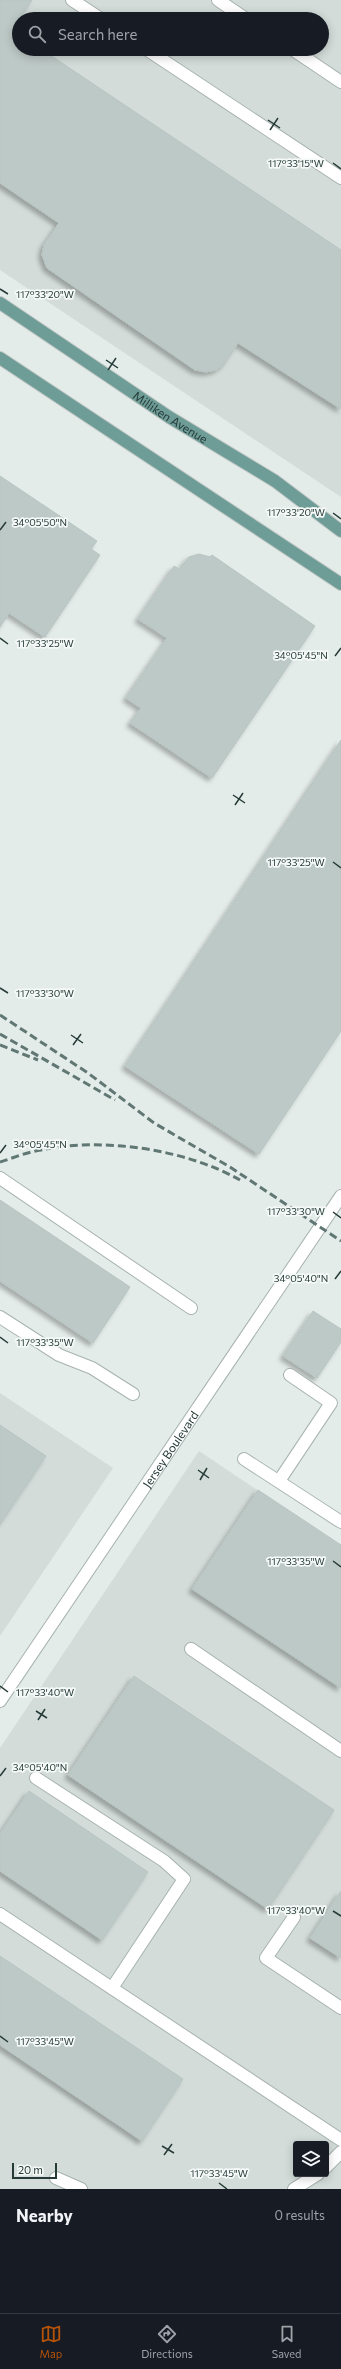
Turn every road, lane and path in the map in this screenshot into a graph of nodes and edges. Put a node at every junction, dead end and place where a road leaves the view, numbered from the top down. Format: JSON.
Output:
{"nodes":[{"id":1,"x":72,"y":0,"type":"edge"},
{"id":2,"x":218,"y":0,"type":"edge"},
{"id":3,"x":90,"y":12,"type":"edge"},
{"id":4,"x":236,"y":12,"type":"edge"},
{"id":5,"x":157,"y":56,"type":"edge"},
{"id":6,"x":302,"y":56,"type":"edge"},
{"id":7,"x":341,"y":82,"type":"edge"},
{"id":8,"x":341,"y":178,"type":"edge"},
{"id":9,"x":0,"y":303,"type":"edge"},
{"id":10,"x":0,"y":358,"type":"edge"},
{"id":11,"x":341,"y":531,"type":"edge"},
{"id":12,"x":341,"y":584,"type":"edge"},
{"id":13,"x":0,"y":1178,"type":"edge"},
{"id":14,"x":341,"y":1196,"type":"edge"},
{"id":15,"x":191,"y":1308,"type":"dead end"},
{"id":16,"x":0,"y":1317,"type":"edge"},
{"id":17,"x":290,"y":1375,"type":"dead end"},
{"id":18,"x":133,"y":1394,"type":"dead end"},
{"id":19,"x":244,"y":1459,"type":"dead end"},
{"id":20,"x":279,"y":1481,"type":"junction"},
{"id":21,"x":341,"y":1522,"type":"edge"},
{"id":22,"x":191,"y":1649,"type":"dead end"},
{"id":23,"x":0,"y":1701,"type":"edge"},
{"id":24,"x":341,"y":1751,"type":"edge"},
{"id":25,"x":36,"y":1778,"type":"dead end"},
{"id":26,"x":0,"y":1914,"type":"edge"},
{"id":27,"x":294,"y":1917,"type":"dead end"},
{"id":28,"x":112,"y":1988,"type":"junction"},
{"id":29,"x":341,"y":2008,"type":"edge"},
{"id":30,"x":341,"y":2140,"type":"edge"},
{"id":31,"x":341,"y":2152,"type":"edge"},
{"id":32,"x":329,"y":2164,"type":"edge"},
{"id":33,"x":313,"y":2177,"type":"edge"},
{"id":34,"x":56,"y":2178,"type":"dead end"},
{"id":35,"x":82,"y":2189,"type":"edge"},
{"id":36,"x":294,"y":2189,"type":"edge"}],
"edges":[{"from":1,"to":3,"type":"street"},
{"from":2,"to":4,"type":"street"},
{"from":5,"to":8,"type":"street"},
{"from":6,"to":7,"type":"street"},
{"from":9,"to":11,"type":"main road","name":"Milliken Avenue"},
{"from":10,"to":12,"type":"main road"},
{"from":13,"to":15,"type":"street"},
{"from":14,"to":23,"type":"street","name":"Jersey Boulevard"},
{"from":16,"to":18,"type":"street"},
{"from":17,"to":20,"type":"street"},
{"from":19,"to":20,"type":"street"},
{"from":20,"to":21,"type":"street"},
{"from":22,"to":24,"type":"street"},
{"from":25,"to":28,"type":"street"},
{"from":26,"to":28,"type":"street"},
{"from":27,"to":29,"type":"street"},
{"from":28,"to":30,"type":"street"},
{"from":31,"to":32,"type":"street"},
{"from":33,"to":36,"type":"street"},
{"from":34,"to":35,"type":"street"}]}
